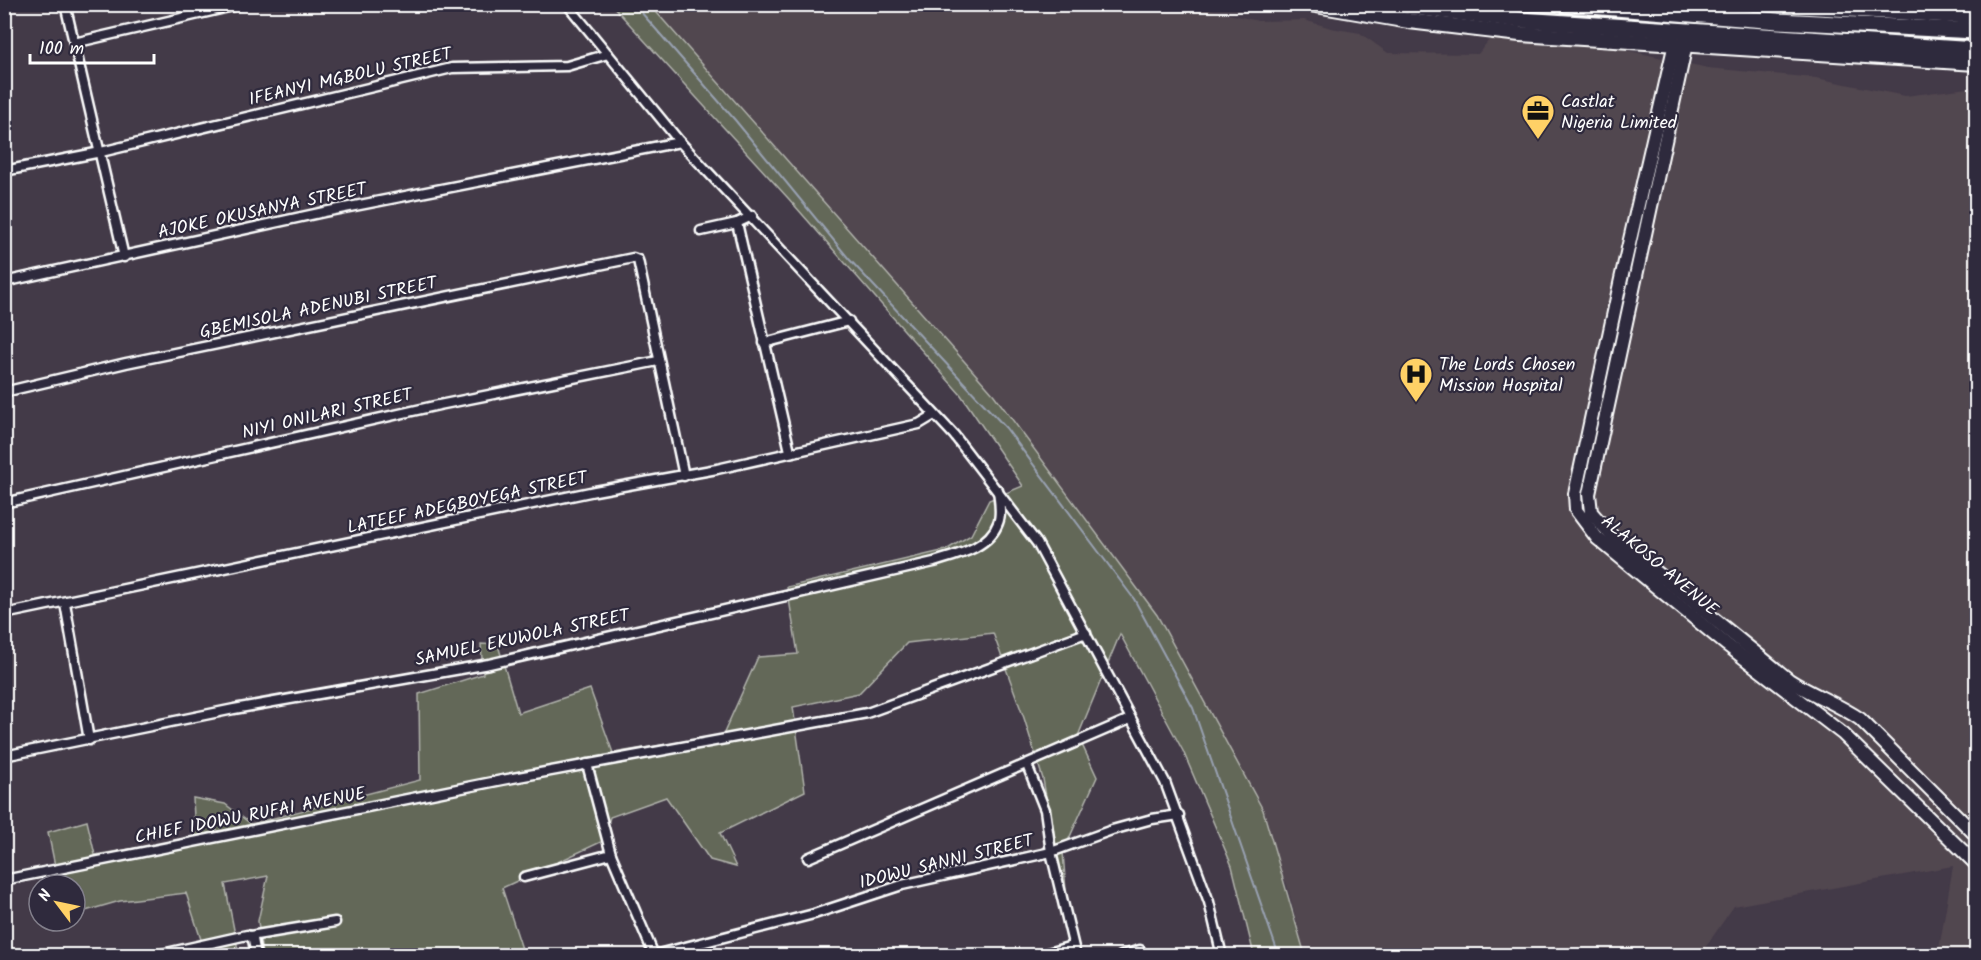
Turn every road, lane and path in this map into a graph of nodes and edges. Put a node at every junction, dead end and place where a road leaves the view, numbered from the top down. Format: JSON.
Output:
{"nodes":[{"id":1,"x":65,"y":4,"type":"edge"},
{"id":2,"x":243,"y":4,"type":"edge"},
{"id":3,"x":567,"y":4,"type":"edge"},
{"id":4,"x":1310,"y":4,"type":"edge"},
{"id":5,"x":1389,"y":4,"type":"edge"},
{"id":6,"x":1565,"y":4,"type":"edge"},
{"id":7,"x":1759,"y":4,"type":"edge"},
{"id":8,"x":1874,"y":7,"type":"edge"},
{"id":9,"x":1977,"y":18,"type":"edge"},
{"id":10,"x":1520,"y":27,"type":"junction"},
{"id":11,"x":1977,"y":31,"type":"edge"},
{"id":12,"x":74,"y":43,"type":"junction"},
{"id":13,"x":1681,"y":44,"type":"junction"},
{"id":14,"x":1977,"y":50,"type":"edge"},
{"id":15,"x":608,"y":54,"type":"junction"},
{"id":16,"x":1977,"y":63,"type":"edge"},
{"id":17,"x":680,"y":142,"type":"junction"},
{"id":18,"x":101,"y":152,"type":"junction"},
{"id":19,"x":4,"y":171,"type":"edge"},
{"id":20,"x":752,"y":216,"type":"junction"},
{"id":21,"x":737,"y":223,"type":"junction"},
{"id":22,"x":701,"y":231,"type":"dead end"},
{"id":23,"x":124,"y":257,"type":"junction"},
{"id":24,"x":4,"y":282,"type":"edge"},
{"id":25,"x":849,"y":321,"type":"junction"},
{"id":26,"x":765,"y":343,"type":"junction"},
{"id":27,"x":658,"y":361,"type":"junction"},
{"id":28,"x":4,"y":392,"type":"edge"},
{"id":29,"x":934,"y":415,"type":"junction"},
{"id":30,"x":789,"y":451,"type":"junction"},
{"id":31,"x":684,"y":476,"type":"junction"},
{"id":32,"x":998,"y":489,"type":"junction"},
{"id":33,"x":4,"y":503,"type":"edge"},
{"id":34,"x":65,"y":603,"type":"junction"},
{"id":35,"x":4,"y":614,"type":"edge"},
{"id":36,"x":1086,"y":633,"type":"junction"},
{"id":37,"x":1857,"y":717,"type":"junction"},
{"id":38,"x":1130,"y":719,"type":"junction"},
{"id":39,"x":1843,"y":734,"type":"junction"},
{"id":40,"x":89,"y":740,"type":"junction"},
{"id":41,"x":4,"y":756,"type":"edge"},
{"id":42,"x":587,"y":764,"type":"junction"},
{"id":43,"x":1028,"y":765,"type":"junction"},
{"id":44,"x":1179,"y":815,"type":"junction"},
{"id":45,"x":1977,"y":835,"type":"edge"},
{"id":46,"x":1051,"y":852,"type":"junction"},
{"id":47,"x":611,"y":854,"type":"junction"},
{"id":48,"x":808,"y":858,"type":"dead end"},
{"id":49,"x":1977,"y":864,"type":"edge"},
{"id":50,"x":524,"y":877,"type":"dead end"},
{"id":51,"x":4,"y":880,"type":"edge"},
{"id":52,"x":335,"y":922,"type":"dead end"},
{"id":53,"x":248,"y":936,"type":"junction"},
{"id":54,"x":1072,"y":946,"type":"junction"},
{"id":55,"x":1140,"y":950,"type":"dead end"},
{"id":56,"x":652,"y":955,"type":"edge"},
{"id":57,"x":153,"y":956,"type":"edge"},
{"id":58,"x":256,"y":956,"type":"edge"},
{"id":59,"x":1037,"y":956,"type":"edge"},
{"id":60,"x":1076,"y":956,"type":"edge"},
{"id":61,"x":1121,"y":956,"type":"edge"},
{"id":62,"x":1222,"y":956,"type":"edge"}],
"edges":[{"from":1,"to":12,"type":"street"},
{"from":2,"to":12,"type":"street"},
{"from":3,"to":15,"type":"street"},
{"from":4,"to":10,"type":"main road"},
{"from":5,"to":10,"type":"highway"},
{"from":6,"to":11,"type":"highway"},
{"from":7,"to":8,"type":"main road"},
{"from":8,"to":9,"type":"main road"},
{"from":10,"to":13,"type":"main road"},
{"from":10,"to":14,"type":"highway"},
{"from":12,"to":18,"type":"street"},
{"from":13,"to":16,"type":"main road"},
{"from":13,"to":37,"type":"street","name":"ALAKOSO AVENUE"},
{"from":13,"to":39,"type":"street","name":"ALAKOSO AVENUE"},
{"from":15,"to":17,"type":"street"},
{"from":15,"to":18,"type":"street","name":"IFEANYI MGBOLU STREET"},
{"from":17,"to":20,"type":"street"},
{"from":17,"to":23,"type":"street","name":"AJOKE OKUSANYA STREET"},
{"from":18,"to":19,"type":"street","name":"IFEANYI MGBOLU STREET"},
{"from":18,"to":23,"type":"street"},
{"from":20,"to":21,"type":"street"},
{"from":20,"to":25,"type":"street"},
{"from":21,"to":22,"type":"street"},
{"from":21,"to":26,"type":"street"},
{"from":23,"to":24,"type":"street","name":"AJOKE OKUSANYA STREET"},
{"from":25,"to":26,"type":"street"},
{"from":25,"to":29,"type":"street"},
{"from":26,"to":30,"type":"street"},
{"from":27,"to":28,"type":"street","name":"GBEMISOLA ADENUBI STREET"},
{"from":27,"to":31,"type":"street"},
{"from":27,"to":33,"type":"street","name":"NIYI ONILARI STREET"},
{"from":29,"to":30,"type":"street","name":"LATEEF ADEGBOYEGA STREET"},
{"from":29,"to":32,"type":"street"},
{"from":30,"to":31,"type":"street","name":"LATEEF ADEGBOYEGA STREET"},
{"from":31,"to":34,"type":"street","name":"LATEEF ADEGBOYEGA STREET"},
{"from":32,"to":36,"type":"street"},
{"from":32,"to":40,"type":"street","name":"SAMUEL EKUWOLA STREET"},
{"from":34,"to":35,"type":"street","name":"LATEEF ADEGBOYEGA STREET"},
{"from":34,"to":40,"type":"street"},
{"from":36,"to":38,"type":"street"},
{"from":36,"to":42,"type":"street","name":"CHIEF IDOWU RUFAI AVENUE"},
{"from":37,"to":39,"type":"street"},
{"from":37,"to":45,"type":"street","name":"ALAKOSO AVENUE"},
{"from":38,"to":43,"type":"street"},
{"from":38,"to":44,"type":"street"},
{"from":39,"to":49,"type":"street","name":"ALAKOSO AVENUE"},
{"from":40,"to":41,"type":"street","name":"SAMUEL EKUWOLA STREET"},
{"from":42,"to":47,"type":"street"},
{"from":42,"to":51,"type":"street","name":"CHIEF IDOWU RUFAI AVENUE"},
{"from":43,"to":46,"type":"street"},
{"from":43,"to":48,"type":"street"},
{"from":44,"to":46,"type":"street","name":"IDOWU SANNI STREET"},
{"from":44,"to":62,"type":"street"},
{"from":46,"to":54,"type":"street"},
{"from":46,"to":56,"type":"street","name":"IDOWU SANNI STREET"},
{"from":47,"to":50,"type":"street"},
{"from":47,"to":56,"type":"street"},
{"from":52,"to":53,"type":"street"},
{"from":53,"to":57,"type":"street"},
{"from":53,"to":58,"type":"street"},
{"from":54,"to":59,"type":"street"},
{"from":54,"to":60,"type":"street"},
{"from":55,"to":61,"type":"street"}]}
